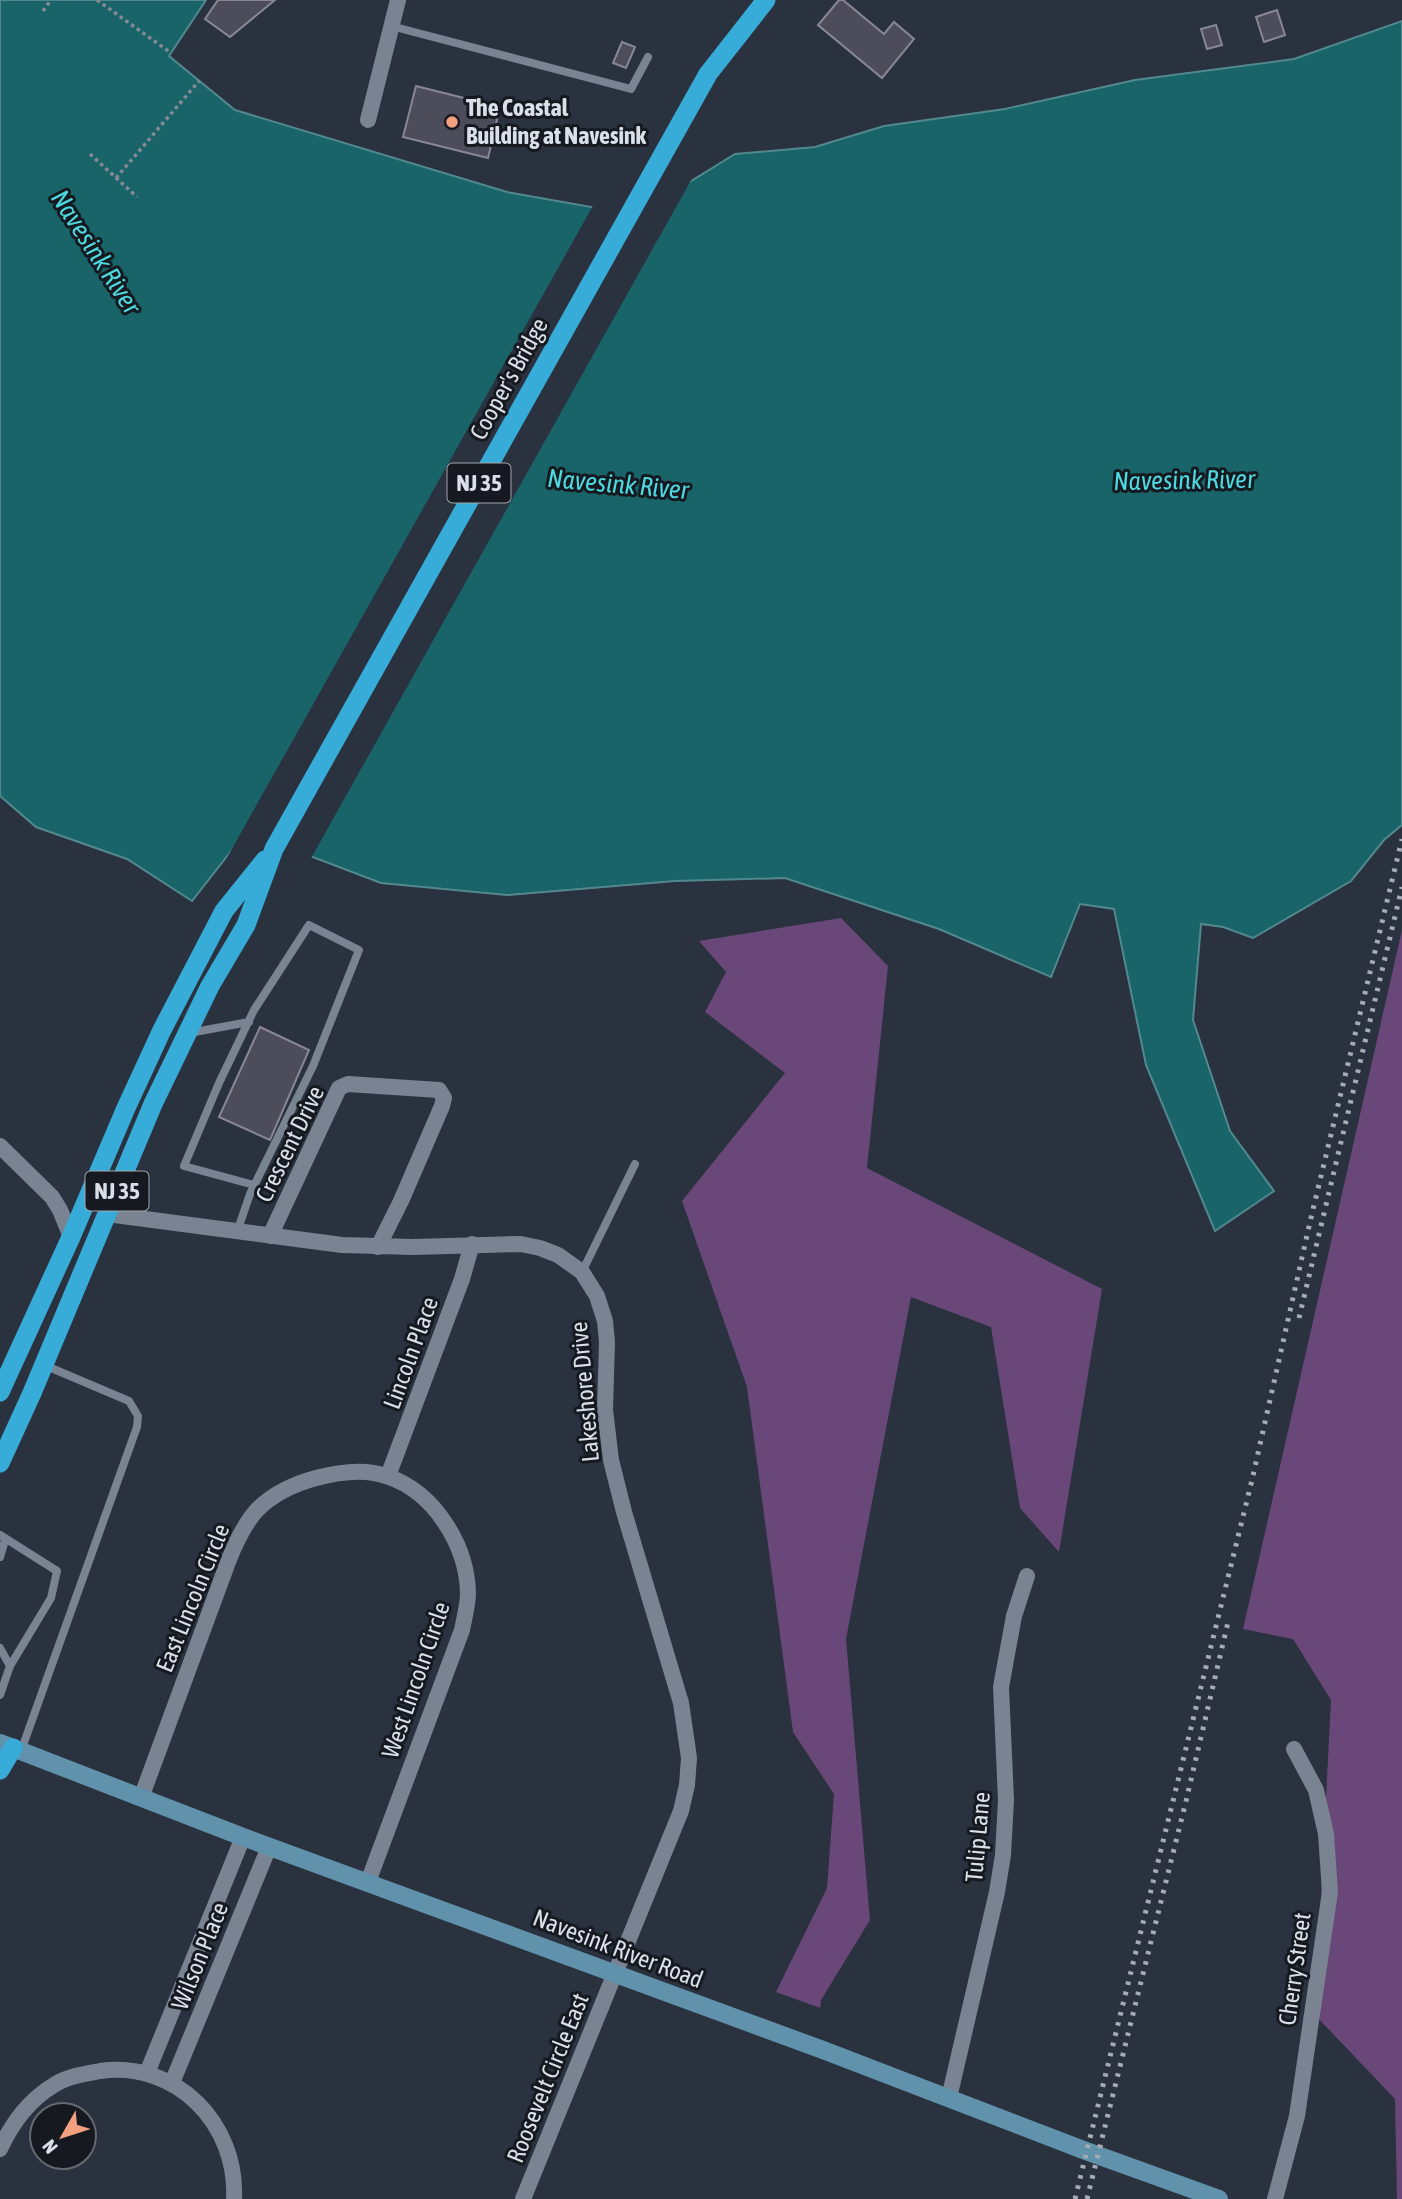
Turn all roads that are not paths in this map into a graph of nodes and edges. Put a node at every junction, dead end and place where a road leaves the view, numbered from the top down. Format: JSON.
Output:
{"nodes":[{"id":1,"x":398,"y":0,"type":"edge"},
{"id":2,"x":766,"y":0,"type":"edge"},
{"id":3,"x":391,"y":26,"type":"junction"},
{"id":4,"x":648,"y":57,"type":"dead end"},
{"id":5,"x":368,"y":120,"type":"dead end"},
{"id":6,"x":274,"y":849,"type":"junction"},
{"id":7,"x":249,"y":1022,"type":"junction"},
{"id":8,"x":186,"y":1034,"type":"junction"},
{"id":9,"x":0,"y":1146,"type":"edge"},
{"id":10,"x":635,"y":1164,"type":"dead end"},
{"id":11,"x":254,"y":1185,"type":"junction"},
{"id":12,"x":107,"y":1214,"type":"junction"},
{"id":13,"x":237,"y":1232,"type":"junction"},
{"id":14,"x":270,"y":1236,"type":"junction"},
{"id":15,"x":71,"y":1237,"type":"junction"},
{"id":16,"x":472,"y":1244,"type":"junction"},
{"id":17,"x":378,"y":1247,"type":"junction"},
{"id":18,"x":582,"y":1272,"type":"junction"},
{"id":19,"x":44,"y":1365,"type":"junction"},
{"id":20,"x":0,"y":1392,"type":"edge"},
{"id":21,"x":0,"y":1463,"type":"edge"},
{"id":22,"x":388,"y":1476,"type":"junction"},
{"id":23,"x":3,"y":1538,"type":"edge"},
{"id":24,"x":0,"y":1557,"type":"edge"},
{"id":25,"x":1027,"y":1576,"type":"dead end"},
{"id":26,"x":0,"y":1648,"type":"edge"},
{"id":27,"x":10,"y":1666,"type":"junction"},
{"id":28,"x":0,"y":1695,"type":"edge"},
{"id":29,"x":11,"y":1747,"type":"edge"},
{"id":30,"x":1294,"y":1749,"type":"dead end"},
{"id":31,"x":0,"y":1770,"type":"edge"},
{"id":32,"x":141,"y":1798,"type":"junction"},
{"id":33,"x":243,"y":1837,"type":"junction"},
{"id":34,"x":269,"y":1847,"type":"junction"},
{"id":35,"x":368,"y":1882,"type":"junction"},
{"id":36,"x":614,"y":1974,"type":"junction"},
{"id":37,"x":147,"y":2073,"type":"junction"},
{"id":38,"x":172,"y":2083,"type":"junction"},
{"id":39,"x":948,"y":2098,"type":"junction"},
{"id":40,"x":0,"y":2149,"type":"edge"},
{"id":41,"x":234,"y":2199,"type":"edge"},
{"id":42,"x":523,"y":2199,"type":"edge"},
{"id":43,"x":1219,"y":2199,"type":"edge"},
{"id":44,"x":1275,"y":2199,"type":"edge"}],
"edges":[{"from":1,"to":3,"type":"street"},
{"from":2,"to":6,"type":"highway","name":"Cooper's Bridge","number":"NJ 35"},
{"from":3,"to":4,"type":"lane"},
{"from":3,"to":5,"type":"street"},
{"from":6,"to":8,"type":"highway","number":"NJ 35"},
{"from":6,"to":15,"type":"highway","number":"NJ 35"},
{"from":7,"to":8,"type":"lane"},
{"from":7,"to":11,"type":"lane"},
{"from":7,"to":11,"type":"lane"},
{"from":8,"to":12,"type":"highway","number":"NJ 35"},
{"from":9,"to":15,"type":"street"},
{"from":10,"to":18,"type":"lane"},
{"from":11,"to":13,"type":"lane"},
{"from":12,"to":13,"type":"street","name":"Lakeshore Drive"},
{"from":12,"to":19,"type":"highway","number":"NJ 35"},
{"from":13,"to":14,"type":"street","name":"Lakeshore Drive"},
{"from":14,"to":17,"type":"street","name":"Lakeshore Drive"},
{"from":14,"to":17,"type":"street","name":"Crescent Drive"},
{"from":15,"to":20,"type":"highway","number":"NJ 35"},
{"from":16,"to":17,"type":"street","name":"Lakeshore Drive"},
{"from":16,"to":18,"type":"street","name":"Lakeshore Drive"},
{"from":16,"to":22,"type":"street","name":"Lincoln Place"},
{"from":18,"to":36,"type":"street","name":"Lakeshore Drive"},
{"from":19,"to":21,"type":"highway","number":"NJ 35"},
{"from":19,"to":29,"type":"lane"},
{"from":22,"to":32,"type":"street","name":"East Lincoln Circle"},
{"from":22,"to":35,"type":"street","name":"West Lincoln Circle"},
{"from":23,"to":24,"type":"lane"},
{"from":23,"to":27,"type":"lane"},
{"from":25,"to":39,"type":"street","name":"Tulip Lane"},
{"from":26,"to":27,"type":"lane"},
{"from":27,"to":28,"type":"lane"},
{"from":29,"to":31,"type":"highway"},
{"from":29,"to":32,"type":"main road","name":"Navesink River Road"},
{"from":30,"to":44,"type":"street","name":"Cherry Street"},
{"from":32,"to":33,"type":"main road","name":"Navesink River Road"},
{"from":33,"to":34,"type":"main road","name":"Navesink River Road"},
{"from":33,"to":37,"type":"street","name":"Wilson Place"},
{"from":34,"to":35,"type":"main road","name":"Navesink River Road"},
{"from":34,"to":38,"type":"street","name":"Wilson Place"},
{"from":35,"to":36,"type":"main road","name":"Navesink River Road"},
{"from":36,"to":39,"type":"main road","name":"Navesink River Road"},
{"from":36,"to":42,"type":"street","name":"Roosevelt Circle East"},
{"from":37,"to":38,"type":"street"},
{"from":37,"to":40,"type":"street"},
{"from":38,"to":41,"type":"street"},
{"from":39,"to":43,"type":"main road","name":"Navesink River Road"}]}
